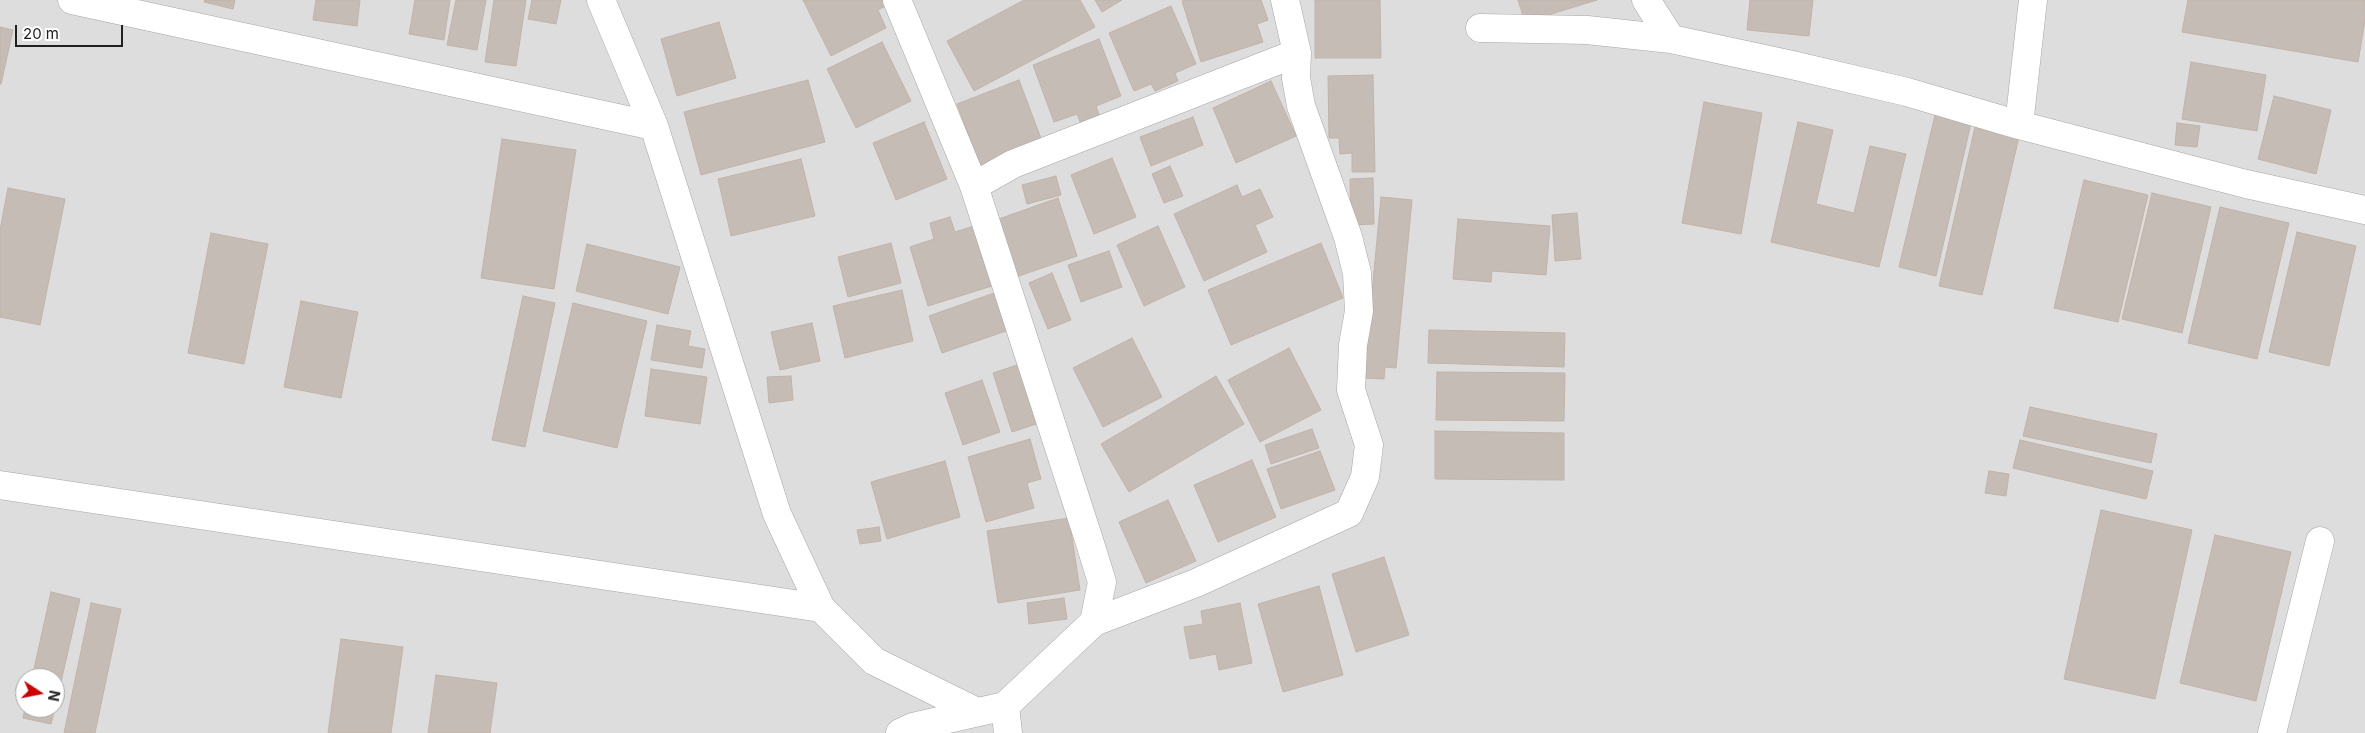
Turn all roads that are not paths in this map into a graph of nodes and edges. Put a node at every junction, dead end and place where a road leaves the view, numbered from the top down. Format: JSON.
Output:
{"nodes":[{"id":1,"x":72,"y":0,"type":"edge"},
{"id":2,"x":600,"y":0,"type":"edge"},
{"id":3,"x":897,"y":0,"type":"edge"},
{"id":4,"x":1285,"y":0,"type":"edge"},
{"id":5,"x":1646,"y":0,"type":"edge"},
{"id":6,"x":2033,"y":0,"type":"edge"},
{"id":7,"x":1480,"y":28,"type":"dead end"},
{"id":8,"x":1670,"y":39,"type":"junction"},
{"id":9,"x":1298,"y":53,"type":"junction"},
{"id":10,"x":2019,"y":125,"type":"junction"},
{"id":11,"x":654,"y":126,"type":"junction"},
{"id":12,"x":974,"y":186,"type":"junction"},
{"id":13,"x":2365,"y":210,"type":"edge"},
{"id":14,"x":0,"y":485,"type":"edge"},
{"id":15,"x":2320,"y":541,"type":"dead end"},
{"id":16,"x":821,"y":608,"type":"junction"},
{"id":17,"x":1094,"y":622,"type":"junction"},
{"id":18,"x":1004,"y":706,"type":"junction"},
{"id":19,"x":977,"y":712,"type":"junction"},
{"id":20,"x":900,"y":733,"type":"edge"},
{"id":21,"x":1008,"y":733,"type":"edge"},
{"id":22,"x":2272,"y":733,"type":"edge"}],
"edges":[{"from":1,"to":11,"type":"street"},
{"from":2,"to":11,"type":"street"},
{"from":3,"to":12,"type":"street"},
{"from":4,"to":9,"type":"street"},
{"from":5,"to":8,"type":"street"},
{"from":6,"to":10,"type":"street"},
{"from":7,"to":8,"type":"street"},
{"from":8,"to":10,"type":"street"},
{"from":9,"to":12,"type":"street"},
{"from":9,"to":17,"type":"street"},
{"from":10,"to":13,"type":"street"},
{"from":11,"to":16,"type":"street"},
{"from":12,"to":17,"type":"street"},
{"from":14,"to":16,"type":"street"},
{"from":15,"to":22,"type":"street"},
{"from":16,"to":19,"type":"street"},
{"from":17,"to":18,"type":"street"},
{"from":18,"to":19,"type":"street"},
{"from":18,"to":21,"type":"street"},
{"from":19,"to":20,"type":"street"}]}
